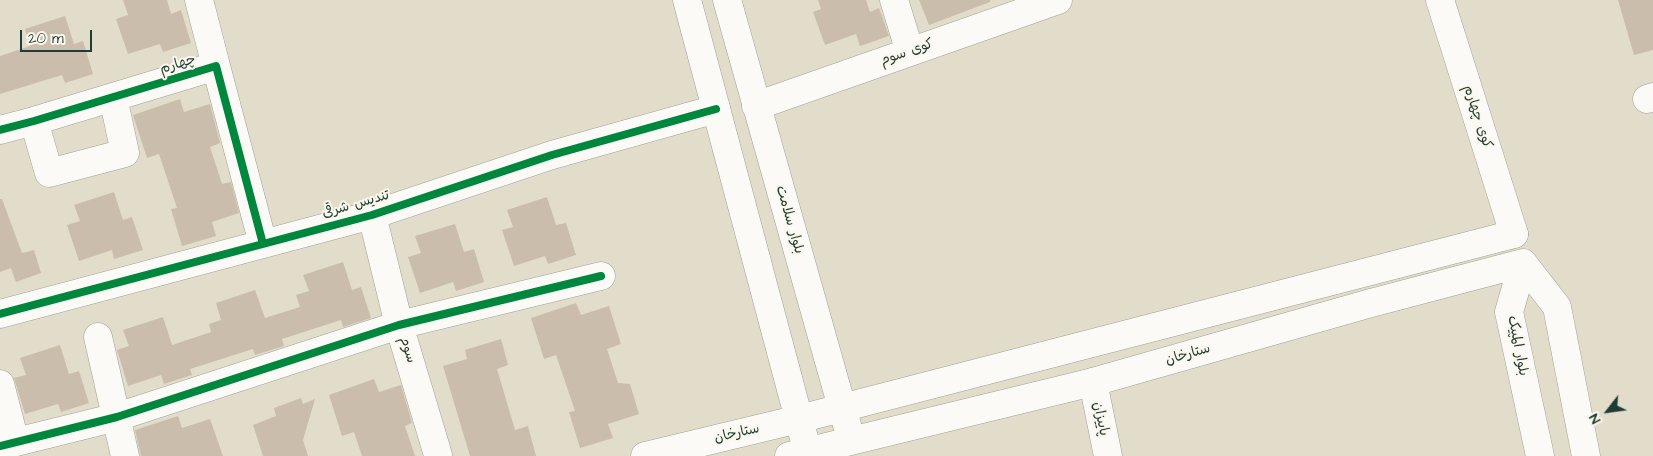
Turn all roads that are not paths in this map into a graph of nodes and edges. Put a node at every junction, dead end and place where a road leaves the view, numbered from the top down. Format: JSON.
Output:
{"nodes":[{"id":1,"x":199,"y":0,"type":"edge"},
{"id":2,"x":687,"y":0,"type":"edge"},
{"id":3,"x":728,"y":0,"type":"edge"},
{"id":4,"x":894,"y":0,"type":"edge"},
{"id":5,"x":1058,"y":0,"type":"edge"},
{"id":6,"x":1440,"y":0,"type":"edge"},
{"id":7,"x":1007,"y":8,"type":"edge"},
{"id":8,"x":910,"y":52,"type":"junction"},
{"id":9,"x":216,"y":66,"type":"junction"},
{"id":10,"x":114,"y":98,"type":"junction"},
{"id":11,"x":756,"y":106,"type":"junction"},
{"id":12,"x":716,"y":109,"type":"junction"},
{"id":13,"x":34,"y":121,"type":"junction"},
{"id":14,"x":0,"y":130,"type":"edge"},
{"id":15,"x":372,"y":215,"type":"junction"},
{"id":16,"x":262,"y":244,"type":"junction"},
{"id":17,"x":1523,"y":263,"type":"junction"},
{"id":18,"x":601,"y":276,"type":"dead end"},
{"id":19,"x":0,"y":314,"type":"edge"},
{"id":20,"x":400,"y":325,"type":"junction"},
{"id":21,"x":98,"y":337,"type":"dead end"},
{"id":22,"x":1093,"y":382,"type":"junction"},
{"id":23,"x":0,"y":384,"type":"edge"},
{"id":24,"x":842,"y":408,"type":"junction"},
{"id":25,"x":117,"y":417,"type":"junction"},
{"id":26,"x":800,"y":419,"type":"junction"},
{"id":27,"x":851,"y":441,"type":"junction"},
{"id":28,"x":8,"y":444,"type":"edge"},
{"id":29,"x":798,"y":454,"type":"edge"},
{"id":30,"x":438,"y":455,"type":"dead end"},
{"id":31,"x":126,"y":456,"type":"edge"},
{"id":32,"x":645,"y":456,"type":"edge"},
{"id":33,"x":1108,"y":456,"type":"edge"},
{"id":34,"x":1540,"y":456,"type":"edge"},
{"id":35,"x":1586,"y":456,"type":"edge"}],
"edges":[{"from":1,"to":9,"type":"street"},
{"from":2,"to":12,"type":"street"},
{"from":3,"to":11,"type":"street","name":"بلوار سلامت"},
{"from":4,"to":8,"type":"street"},
{"from":5,"to":7,"type":"street","name":"کوی سوم"},
{"from":6,"to":24,"type":"street","name":"کوی چهارم"},
{"from":7,"to":8,"type":"street","name":"کوی سوم"},
{"from":8,"to":11,"type":"street","name":"کوی سوم"},
{"from":9,"to":10,"type":"street","name":"چهارم"},
{"from":9,"to":16,"type":"street","name":"چهارم"},
{"from":10,"to":13,"type":"street","name":"چهارم"},
{"from":10,"to":13,"type":"street"},
{"from":11,"to":24,"type":"street","name":"بلوار سلامت"},
{"from":12,"to":15,"type":"street","name":"تندیس شرقی"},
{"from":12,"to":26,"type":"street"},
{"from":13,"to":14,"type":"street","name":"چهارم"},
{"from":15,"to":16,"type":"street","name":"تندیس شرقی"},
{"from":15,"to":20,"type":"street","name":"سوم"},
{"from":16,"to":19,"type":"street","name":"تندیس شرقی"},
{"from":17,"to":22,"type":"street","name":"ستارخان"},
{"from":17,"to":34,"type":"street","name":"بلوار المپیک"},
{"from":17,"to":35,"type":"street"},
{"from":18,"to":20,"type":"street"},
{"from":20,"to":25,"type":"street"},
{"from":20,"to":30,"type":"street","name":"سوم"},
{"from":21,"to":25,"type":"street"},
{"from":22,"to":27,"type":"street","name":"ستارخان"},
{"from":22,"to":33,"type":"street","name":"پاییزان"},
{"from":23,"to":28,"type":"street"},
{"from":24,"to":26,"type":"street","name":"ستارخان"},
{"from":24,"to":27,"type":"street","name":"بلوار سلامت"},
{"from":25,"to":28,"type":"street"},
{"from":25,"to":31,"type":"street"},
{"from":26,"to":29,"type":"street"},
{"from":26,"to":32,"type":"street","name":"ستارخان"},
{"from":27,"to":29,"type":"street","name":"ستارخان"}]}
